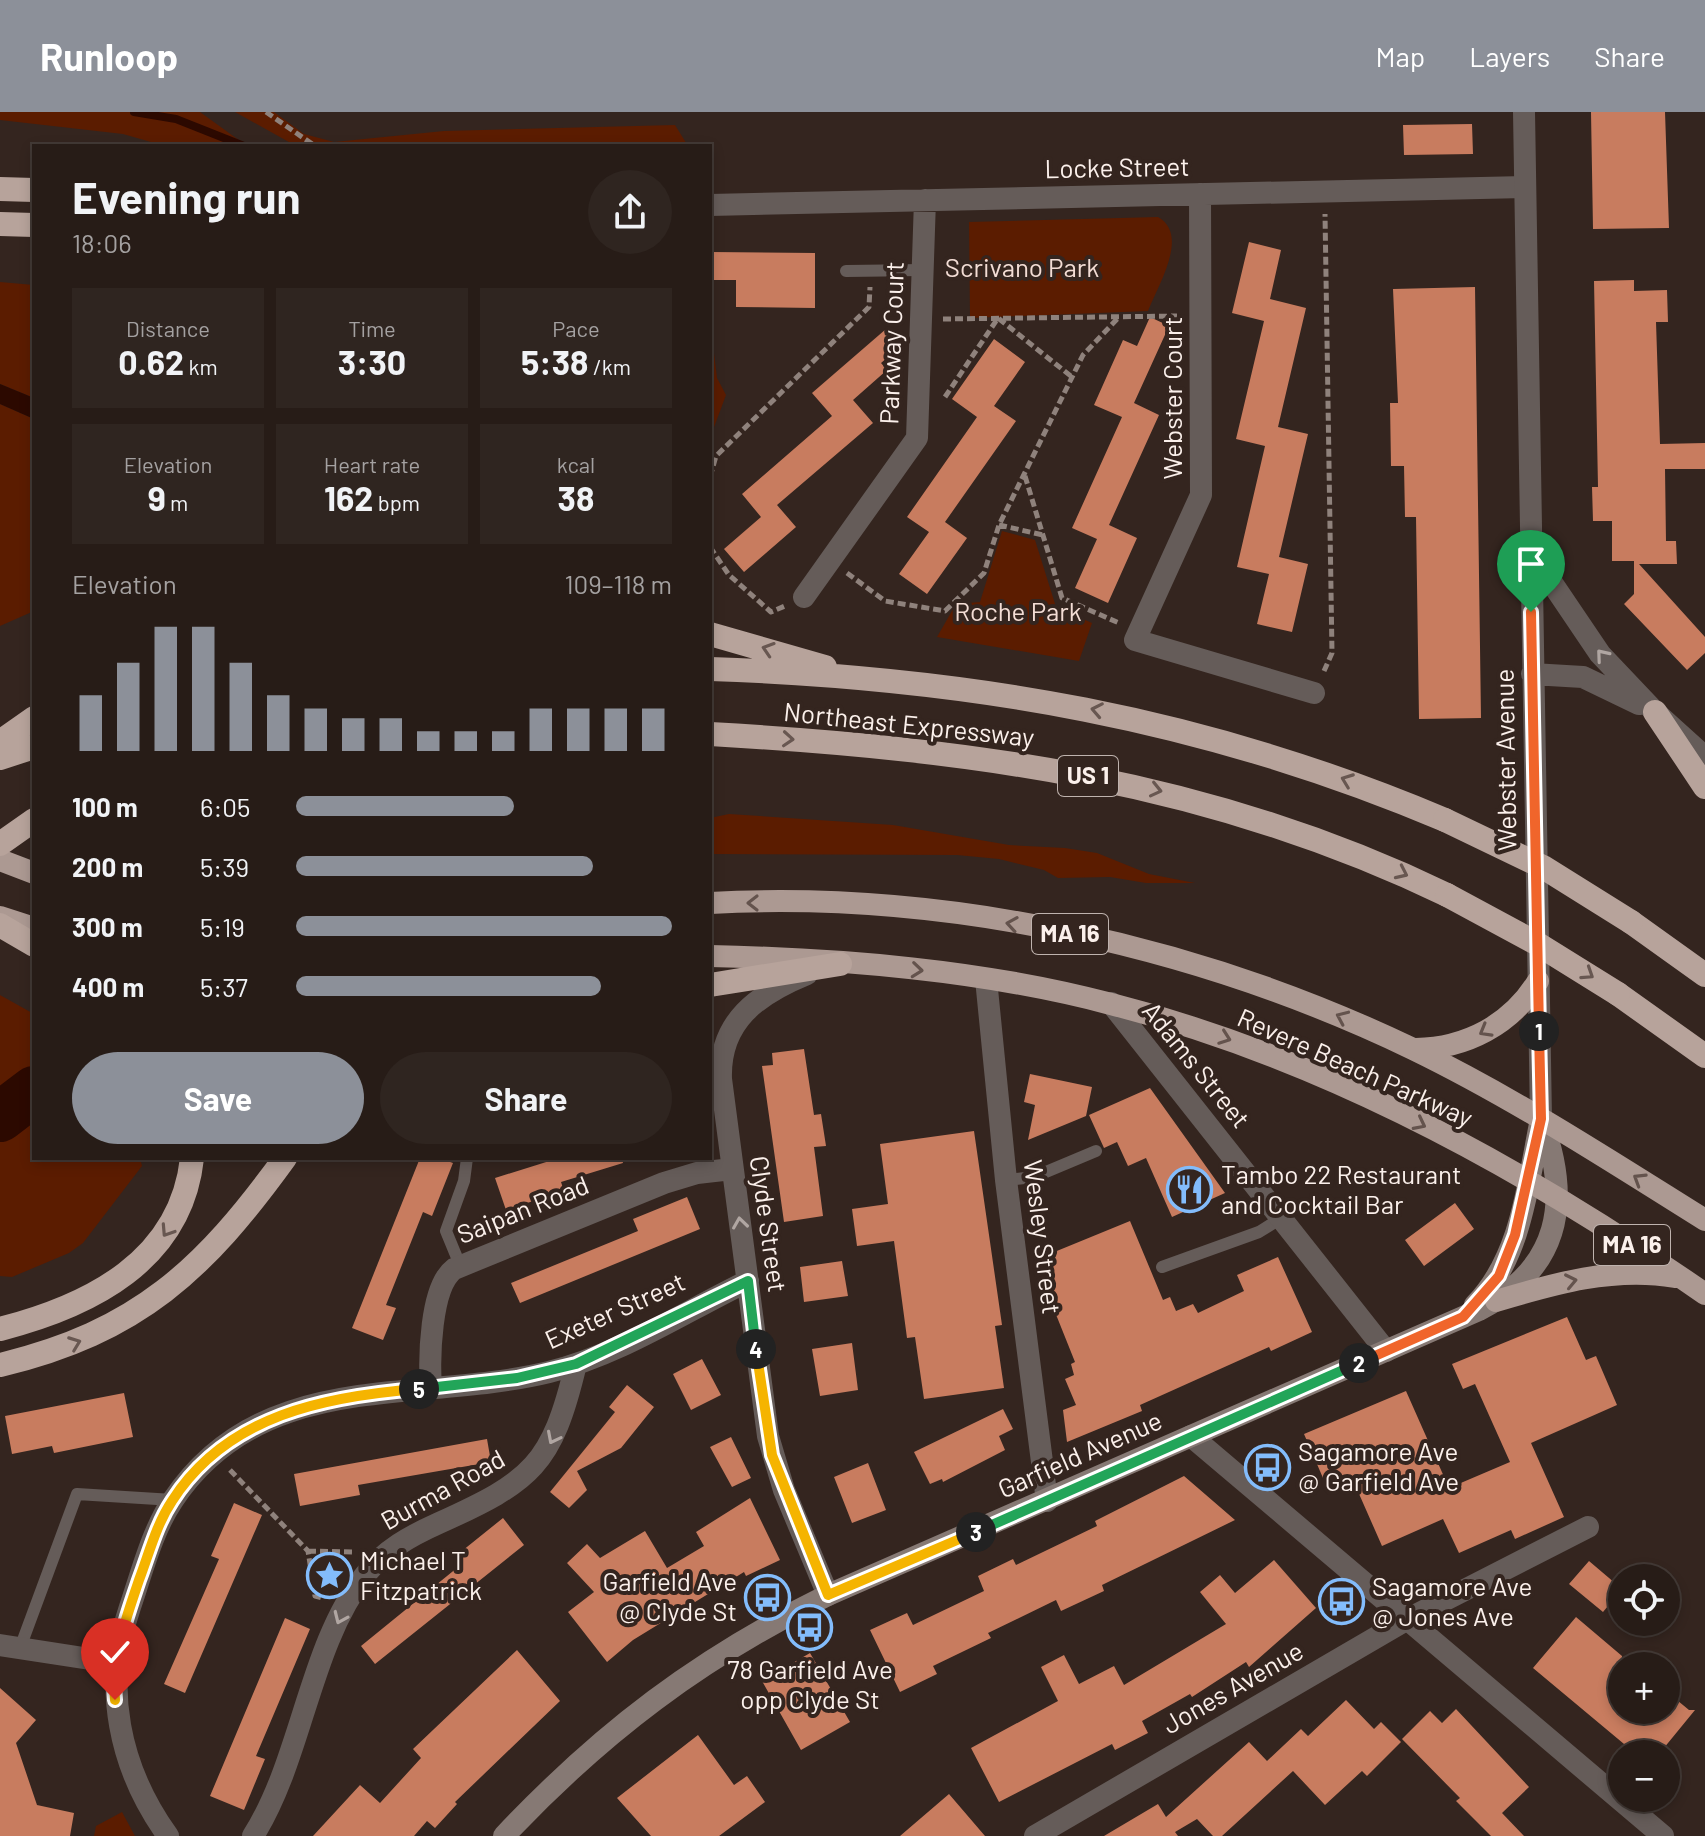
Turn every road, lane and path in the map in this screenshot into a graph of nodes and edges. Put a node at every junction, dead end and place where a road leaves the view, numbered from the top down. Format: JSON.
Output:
{"nodes":[{"id":1,"x":266,"y":112,"type":"edge"},
{"id":2,"x":1524,"y":112,"type":"edge"},
{"id":3,"x":312,"y":144,"type":"edge"},
{"id":4,"x":371,"y":144,"type":"edge"},
{"id":5,"x":395,"y":144,"type":"edge"},
{"id":6,"x":1525,"y":187,"type":"junction"},
{"id":7,"x":0,"y":189,"type":"edge"},
{"id":8,"x":32,"y":190,"type":"edge"},
{"id":9,"x":1325,"y":191,"type":"junction"},
{"id":10,"x":1200,"y":194,"type":"junction"},
{"id":11,"x":925,"y":200,"type":"junction"},
{"id":12,"x":712,"y":205,"type":"edge"},
{"id":13,"x":0,"y":224,"type":"edge"},
{"id":14,"x":32,"y":225,"type":"edge"},
{"id":15,"x":870,"y":270,"type":"junction"},
{"id":16,"x":923,"y":270,"type":"junction"},
{"id":17,"x":846,"y":271,"type":"dead end"},
{"id":18,"x":1200,"y":316,"type":"junction"},
{"id":19,"x":1119,"y":317,"type":"junction"},
{"id":20,"x":998,"y":318,"type":"junction"},
{"id":21,"x":922,"y":319,"type":"junction"},
{"id":22,"x":1072,"y":377,"type":"junction"},
{"id":23,"x":941,"y":402,"type":"dead end"},
{"id":24,"x":712,"y":470,"type":"edge"},
{"id":25,"x":1025,"y":474,"type":"junction"},
{"id":26,"x":999,"y":525,"type":"junction"},
{"id":27,"x":1043,"y":535,"type":"junction"},
{"id":28,"x":1529,"y":549,"type":"junction"},
{"id":29,"x":712,"y":550,"type":"edge"},
{"id":30,"x":830,"y":561,"type":"junction"},
{"id":31,"x":804,"y":597,"type":"joint"},
{"id":32,"x":1138,"y":632,"type":"junction"},
{"id":33,"x":712,"y":635,"type":"edge"},
{"id":34,"x":712,"y":669,"type":"edge"},
{"id":35,"x":1532,"y":674,"type":"junction"},
{"id":36,"x":869,"y":681,"type":"junction"},
{"id":37,"x":1314,"y":693,"type":"joint"},
{"id":38,"x":1655,"y":712,"type":"junction"},
{"id":39,"x":32,"y":719,"type":"edge"},
{"id":40,"x":712,"y":734,"type":"edge"},
{"id":41,"x":0,"y":742,"type":"edge"},
{"id":42,"x":32,"y":748,"type":"edge"},
{"id":43,"x":1705,"y":757,"type":"edge"},
{"id":44,"x":0,"y":758,"type":"edge"},
{"id":45,"x":1705,"y":787,"type":"edge"},
{"id":46,"x":32,"y":820,"type":"edge"},
{"id":47,"x":32,"y":820,"type":"edge"},
{"id":48,"x":0,"y":833,"type":"edge"},
{"id":49,"x":0,"y":844,"type":"edge"},
{"id":50,"x":0,"y":860,"type":"edge"},
{"id":51,"x":32,"y":872,"type":"edge"},
{"id":52,"x":712,"y":903,"type":"edge"},
{"id":53,"x":0,"y":917,"type":"edge"},
{"id":54,"x":0,"y":925,"type":"edge"},
{"id":55,"x":32,"y":927,"type":"edge"},
{"id":56,"x":32,"y":944,"type":"edge"},
{"id":57,"x":712,"y":956,"type":"edge"},
{"id":58,"x":840,"y":964,"type":"junction"},
{"id":59,"x":1705,"y":975,"type":"edge"},
{"id":60,"x":986,"y":979,"type":"junction"},
{"id":61,"x":1538,"y":981,"type":"junction"},
{"id":62,"x":712,"y":985,"type":"edge"},
{"id":63,"x":1111,"y":1003,"type":"junction"},
{"id":64,"x":1413,"y":1049,"type":"junction"},
{"id":65,"x":1705,"y":1056,"type":"edge"},
{"id":66,"x":1541,"y":1119,"type":"junction"},
{"id":67,"x":1096,"y":1151,"type":"dead end"},
{"id":68,"x":192,"y":1160,"type":"edge"},
{"id":69,"x":283,"y":1160,"type":"edge"},
{"id":70,"x":467,"y":1160,"type":"edge"},
{"id":71,"x":732,"y":1169,"type":"junction"},
{"id":72,"x":1006,"y":1180,"type":"junction"},
{"id":73,"x":1528,"y":1182,"type":"junction"},
{"id":74,"x":1557,"y":1198,"type":"junction"},
{"id":75,"x":1283,"y":1217,"type":"junction"},
{"id":76,"x":1705,"y":1220,"type":"edge"},
{"id":77,"x":460,"y":1265,"type":"junction"},
{"id":78,"x":1162,"y":1267,"type":"dead end"},
{"id":79,"x":1682,"y":1278,"type":"junction"},
{"id":80,"x":748,"y":1281,"type":"junction"},
{"id":81,"x":1705,"y":1294,"type":"edge"},
{"id":82,"x":1496,"y":1301,"type":"junction"},
{"id":83,"x":1463,"y":1317,"type":"junction"},
{"id":84,"x":0,"y":1329,"type":"edge"},
{"id":85,"x":1386,"y":1351,"type":"junction"},
{"id":86,"x":576,"y":1364,"type":"junction"},
{"id":87,"x":0,"y":1365,"type":"edge"},
{"id":88,"x":431,"y":1388,"type":"junction"},
{"id":89,"x":1191,"y":1436,"type":"junction"},
{"id":90,"x":216,"y":1455,"type":"junction"},
{"id":91,"x":173,"y":1500,"type":"junction"},
{"id":92,"x":1047,"y":1501,"type":"junction"},
{"id":93,"x":1588,"y":1527,"type":"dead end"},
{"id":94,"x":308,"y":1551,"type":"junction"},
{"id":95,"x":386,"y":1554,"type":"junction"},
{"id":96,"x":828,"y":1595,"type":"junction"},
{"id":97,"x":347,"y":1603,"type":"junction"},
{"id":98,"x":1406,"y":1620,"type":"junction"},
{"id":99,"x":10,"y":1646,"type":"edge"},
{"id":100,"x":116,"y":1663,"type":"junction"},
{"id":101,"x":168,"y":1836,"type":"edge"},
{"id":102,"x":253,"y":1836,"type":"edge"},
{"id":103,"x":504,"y":1836,"type":"edge"},
{"id":104,"x":1035,"y":1836,"type":"edge"},
{"id":105,"x":1661,"y":1836,"type":"edge"}],
"edges":[{"from":1,"to":3,"type":"path"},
{"from":2,"to":6,"type":"street","name":"Webster Avenue"},
{"from":4,"to":5,"type":"path"},
{"from":6,"to":9,"type":"street","name":"Locke Street"},
{"from":6,"to":28,"type":"street","name":"Webster Avenue"},
{"from":7,"to":8,"type":"highway"},
{"from":9,"to":10,"type":"street","name":"Locke Street"},
{"from":9,"to":37,"type":"path"},
{"from":10,"to":11,"type":"street","name":"Locke Street"},
{"from":10,"to":18,"type":"street","name":"Webster Court"},
{"from":11,"to":12,"type":"street","name":"Locke Street"},
{"from":11,"to":16,"type":"street","name":"Parkway Court"},
{"from":13,"to":14,"type":"highway"},
{"from":15,"to":16,"type":"lane"},
{"from":15,"to":17,"type":"lane"},
{"from":15,"to":24,"type":"path"},
{"from":16,"to":21,"type":"street","name":"Parkway Court"},
{"from":18,"to":19,"type":"path"},
{"from":18,"to":32,"type":"street","name":"Webster Court"},
{"from":19,"to":20,"type":"path"},
{"from":19,"to":22,"type":"path"},
{"from":20,"to":21,"type":"path"},
{"from":20,"to":22,"type":"path"},
{"from":20,"to":23,"type":"path"},
{"from":21,"to":30,"type":"street","name":"Parkway Court"},
{"from":22,"to":25,"type":"path"},
{"from":25,"to":26,"type":"path"},
{"from":25,"to":27,"type":"path"},
{"from":26,"to":27,"type":"path"},
{"from":26,"to":30,"type":"path"},
{"from":27,"to":32,"type":"path"},
{"from":28,"to":35,"type":"street","name":"Webster Avenue"},
{"from":38,"to":28,"type":"street","one_way":true},
{"from":29,"to":31,"type":"path"},
{"from":30,"to":31,"type":"street","name":"Parkway Court"},
{"from":32,"to":37,"type":"street"},
{"from":36,"to":33,"type":"highway","one_way":true},
{"from":34,"to":36,"type":"highway","name":"Northeast Expressway"},
{"from":35,"to":38,"type":"street"},
{"from":35,"to":61,"type":"street","name":"Webster Avenue"},
{"from":59,"to":36,"type":"highway","name":"Northeast Expressway","one_way":true,"bridge":true},
{"from":38,"to":43,"type":"street"},
{"from":38,"to":45,"type":"highway"},
{"from":39,"to":41,"type":"highway"},
{"from":40,"to":65,"type":"highway","name":"Northeast Expressway","number":"US 1","one_way":true,"bridge":true},
{"from":42,"to":44,"type":"highway"},
{"from":46,"to":48,"type":"highway"},
{"from":47,"to":49,"type":"highway"},
{"from":50,"to":51,"type":"highway"},
{"from":64,"to":52,"type":"highway","name":"Revere Beach Parkway","number":"MA 16","one_way":true},
{"from":53,"to":55,"type":"highway"},
{"from":54,"to":56,"type":"highway"},
{"from":57,"to":58,"type":"highway","name":"Revere Beach Parkway","number":"MA 16"},
{"from":58,"to":60,"type":"highway","name":"Revere Beach Parkway","number":"MA 16","one_way":true},
{"from":58,"to":62,"type":"highway"},
{"from":58,"to":71,"type":"street","name":"Clyde Street"},
{"from":60,"to":63,"type":"highway","name":"Revere Beach Parkway","number":"MA 16"},
{"from":60,"to":72,"type":"street","name":"Wesley Street"},
{"from":61,"to":64,"type":"highway","one_way":true},
{"from":61,"to":66,"type":"street","name":"Webster Avenue"},
{"from":63,"to":73,"type":"highway","name":"Revere Beach Parkway","number":"MA 16","one_way":true},
{"from":63,"to":75,"type":"street","name":"Adams Street"},
{"from":64,"to":66,"type":"highway","name":"Revere Beach Parkway","number":"MA 16"},
{"from":66,"to":73,"type":"main road","name":"Garfield Avenue"},
{"from":66,"to":74,"type":"main road","name":"Garfield Avenue"},
{"from":76,"to":66,"type":"highway","name":"Revere Beach Parkway","number":"MA 16","one_way":true},
{"from":67,"to":72,"type":"lane"},
{"from":68,"to":84,"type":"highway","one_way":true},
{"from":87,"to":69,"type":"highway","one_way":true},
{"from":70,"to":77,"type":"lane"},
{"from":71,"to":77,"type":"street","name":"Saipan Road"},
{"from":80,"to":71,"type":"street","name":"Clyde Street","one_way":true},
{"from":72,"to":92,"type":"street","name":"Wesley Street"},
{"from":73,"to":74,"type":"highway","name":"Revere Beach Parkway","number":"MA 16"},
{"from":73,"to":83,"type":"main road","name":"Garfield Avenue"},
{"from":74,"to":79,"type":"highway","name":"Revere Beach Parkway","number":"MA 16"},
{"from":74,"to":82,"type":"main road","name":"Garfield Avenue"},
{"from":75,"to":78,"type":"lane"},
{"from":75,"to":85,"type":"street","name":"Adams Street"},
{"from":77,"to":88,"type":"street","name":"Saipan Road"},
{"from":79,"to":81,"type":"highway","name":"Revere Beach Parkway","number":"MA 16"},
{"from":82,"to":79,"type":"highway","one_way":true},
{"from":80,"to":86,"type":"street","name":"Exeter Street"},
{"from":80,"to":96,"type":"street","name":"Clyde Street"},
{"from":82,"to":83,"type":"main road","name":"Garfield Avenue"},
{"from":83,"to":85,"type":"main road","name":"Garfield Avenue"},
{"from":85,"to":89,"type":"main road","name":"Garfield Avenue"},
{"from":86,"to":88,"type":"street","name":"Exeter Street"},
{"from":86,"to":95,"type":"street","name":"Burma Road","one_way":true},
{"from":88,"to":90,"type":"street","name":"Exeter Street"},
{"from":89,"to":92,"type":"main road","name":"Garfield Avenue"},
{"from":89,"to":98,"type":"street"},
{"from":90,"to":91,"type":"street","name":"Exeter Street"},
{"from":90,"to":94,"type":"path"},
{"from":91,"to":99,"type":"lane"},
{"from":91,"to":100,"type":"street","name":"Exeter Street"},
{"from":92,"to":96,"type":"main road","name":"Garfield Avenue"},
{"from":93,"to":98,"type":"street","name":"Jones Avenue"},
{"from":94,"to":95,"type":"path"},
{"from":94,"to":97,"type":"path"},
{"from":95,"to":97,"type":"street","name":"Burma Road"},
{"from":96,"to":103,"type":"main road","name":"Garfield Avenue"},
{"from":97,"to":102,"type":"street","name":"Burma Road","one_way":true},
{"from":98,"to":104,"type":"street","name":"Jones Avenue"},
{"from":98,"to":105,"type":"street"},
{"from":99,"to":100,"type":"street"},
{"from":100,"to":101,"type":"street","name":"Exeter Street"}]}
